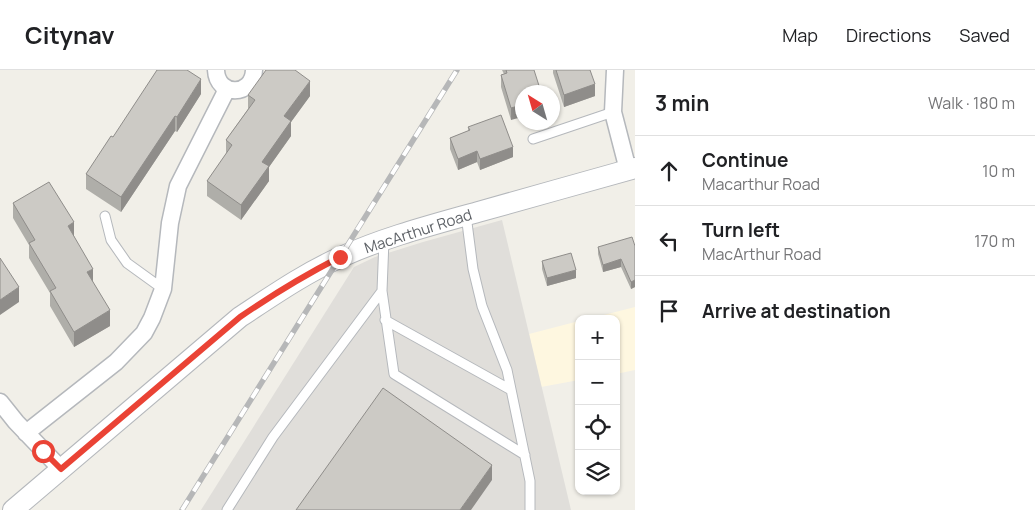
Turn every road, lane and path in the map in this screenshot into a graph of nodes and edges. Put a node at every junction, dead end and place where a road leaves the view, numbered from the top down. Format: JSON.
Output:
{"nodes":[{"id":1,"x":216,"y":70,"type":"edge"},
{"id":2,"x":254,"y":70,"type":"edge"},
{"id":3,"x":616,"y":70,"type":"edge"},
{"id":4,"x":226,"y":88,"type":"junction"},
{"id":5,"x":612,"y":112,"type":"junction"},
{"id":6,"x":533,"y":139,"type":"dead end"},
{"id":7,"x":631,"y":169,"type":"edge"},
{"id":8,"x":466,"y":215,"type":"junction"},
{"id":9,"x":105,"y":216,"type":"dead end"},
{"id":10,"x":384,"y":240,"type":"junction"},
{"id":11,"x":163,"y":289,"type":"junction"},
{"id":12,"x":382,"y":291,"type":"junction"},
{"id":13,"x":385,"y":320,"type":"junction"},
{"id":14,"x":511,"y":390,"type":"junction"},
{"id":15,"x":0,"y":402,"type":"edge"},
{"id":16,"x":26,"y":434,"type":"junction"},
{"id":17,"x":525,"y":455,"type":"junction"},
{"id":18,"x":61,"y":469,"type":"junction"},
{"id":19,"x":13,"y":510,"type":"edge"},
{"id":20,"x":227,"y":510,"type":"edge"},
{"id":21,"x":530,"y":510,"type":"edge"}],
"edges":[{"from":1,"to":4,"type":"street"},
{"from":2,"to":4,"type":"street"},
{"from":3,"to":5,"type":"street"},
{"from":4,"to":11,"type":"street"},
{"from":5,"to":6,"type":"lane"},
{"from":5,"to":7,"type":"street"},
{"from":7,"to":8,"type":"street","name":"MacArthur Road"},
{"from":8,"to":10,"type":"street","name":"MacArthur Road"},
{"from":8,"to":14,"type":"lane"},
{"from":9,"to":11,"type":"lane"},
{"from":10,"to":12,"type":"lane"},
{"from":10,"to":18,"type":"street","name":"MacArthur Road"},
{"from":11,"to":16,"type":"street"},
{"from":12,"to":13,"type":"lane"},
{"from":12,"to":20,"type":"lane"},
{"from":13,"to":14,"type":"lane"},
{"from":13,"to":17,"type":"lane"},
{"from":14,"to":17,"type":"lane"},
{"from":15,"to":16,"type":"street"},
{"from":16,"to":18,"type":"street"},
{"from":17,"to":21,"type":"lane"},
{"from":18,"to":19,"type":"street","name":"MacArthur Road"}]}
